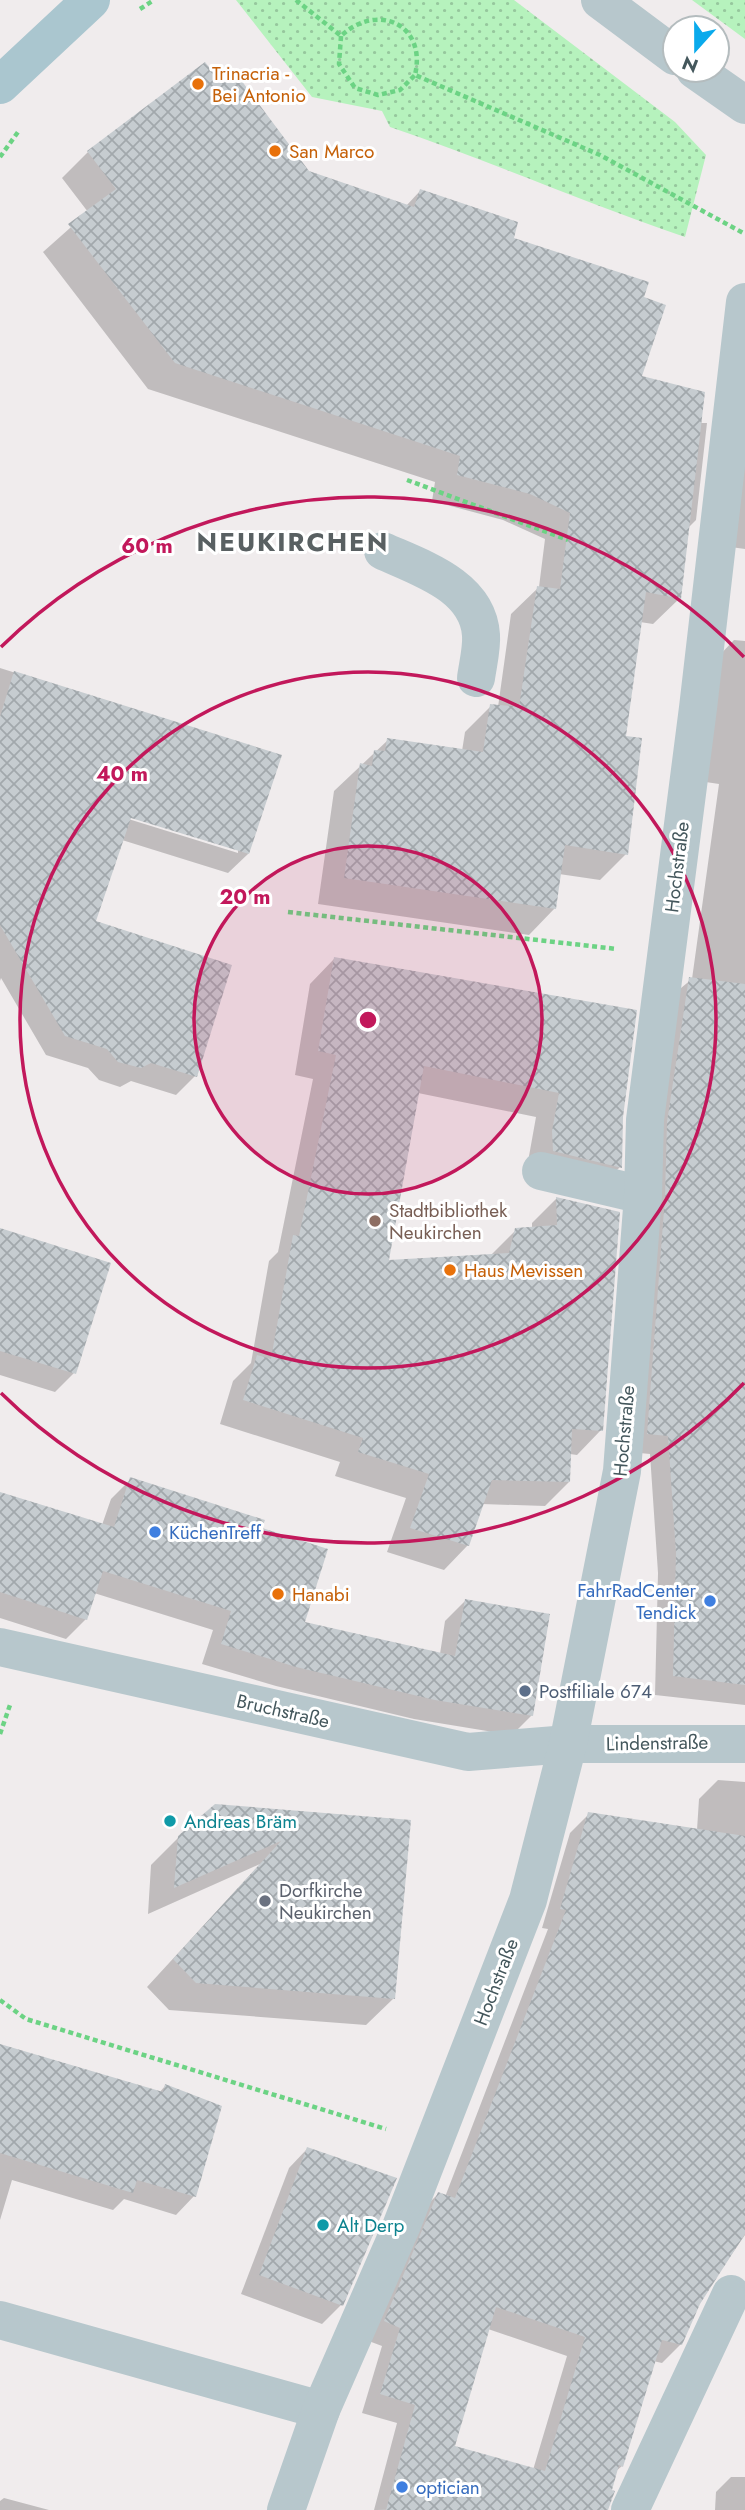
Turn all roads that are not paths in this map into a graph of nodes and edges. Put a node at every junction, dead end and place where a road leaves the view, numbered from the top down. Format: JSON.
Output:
{"nodes":[{"id":1,"x":91,"y":0,"type":"edge"},
{"id":2,"x":600,"y":0,"type":"edge"},
{"id":3,"x":661,"y":46,"type":"edge"},
{"id":4,"x":715,"y":84,"type":"edge"},
{"id":5,"x":0,"y":85,"type":"edge"},
{"id":6,"x":745,"y":105,"type":"edge"},
{"id":7,"x":745,"y":302,"type":"edge"},
{"id":8,"x":383,"y":551,"type":"dead end"},
{"id":9,"x":476,"y":678,"type":"dead end"},
{"id":10,"x":541,"y":1171,"type":"dead end"},
{"id":11,"x":643,"y":1195,"type":"junction"},
{"id":12,"x":0,"y":1647,"type":"edge"},
{"id":13,"x":568,"y":1744,"type":"junction"},
{"id":14,"x":745,"y":1744,"type":"edge"},
{"id":15,"x":731,"y":2294,"type":"dead end"},
{"id":16,"x":0,"y":2320,"type":"edge"},
{"id":17,"x":321,"y":2410,"type":"junction"},
{"id":18,"x":285,"y":2510,"type":"edge"},
{"id":19,"x":630,"y":2510,"type":"edge"}],
"edges":[{"from":1,"to":5,"type":"main road"},
{"from":2,"to":3,"type":"street"},
{"from":4,"to":6,"type":"street"},
{"from":7,"to":11,"type":"street","name":"Hochstraße"},
{"from":8,"to":9,"type":"street"},
{"from":10,"to":11,"type":"street"},
{"from":11,"to":13,"type":"street","name":"Hochstraße"},
{"from":12,"to":13,"type":"street","name":"Bruchstraße"},
{"from":13,"to":14,"type":"street","name":"Lindenstraße"},
{"from":13,"to":17,"type":"street","name":"Hochstraße"},
{"from":15,"to":19,"type":"street"},
{"from":16,"to":17,"type":"street"},
{"from":17,"to":18,"type":"street","name":"Hochstraße"}]}
